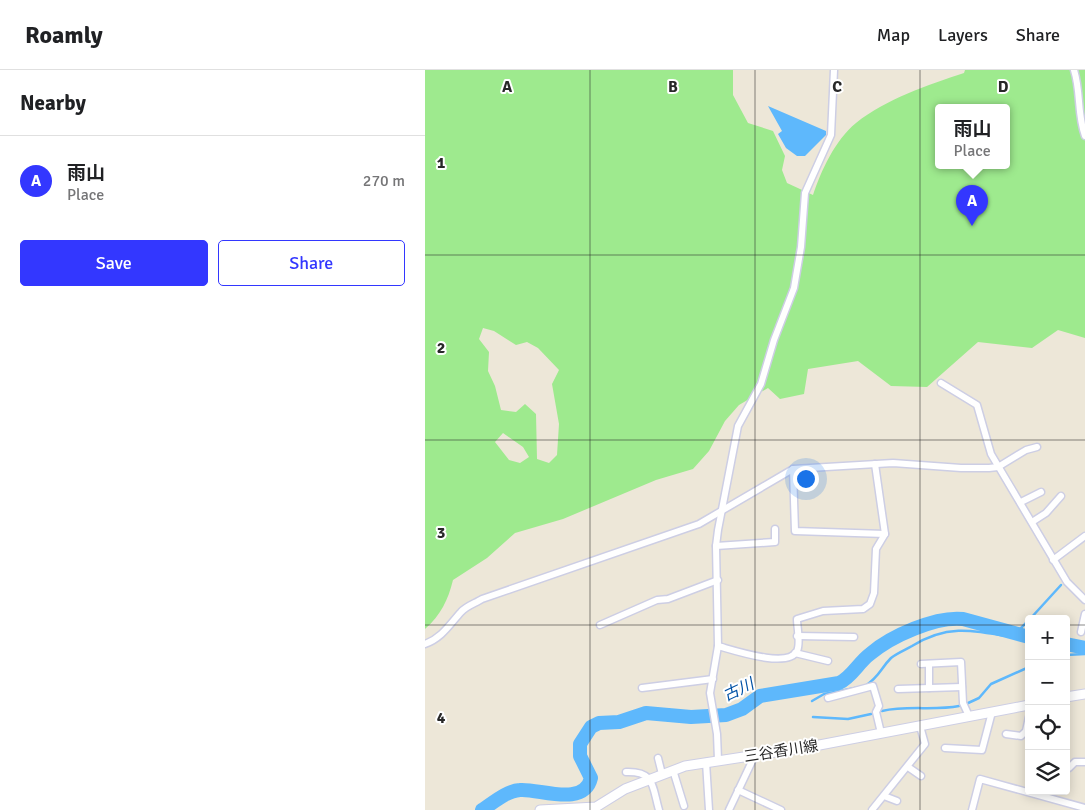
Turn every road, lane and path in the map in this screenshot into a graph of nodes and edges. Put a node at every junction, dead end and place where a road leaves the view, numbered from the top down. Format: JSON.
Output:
{"nodes":[{"id":1,"x":834,"y":70,"type":"edge"},
{"id":2,"x":1074,"y":70,"type":"edge"},
{"id":3,"x":1085,"y":136,"type":"edge"},
{"id":4,"x":941,"y":383,"type":"dead end"},
{"id":5,"x":1037,"y":447,"type":"dead end"},
{"id":6,"x":875,"y":464,"type":"junction"},
{"id":7,"x":998,"y":467,"type":"junction"},
{"id":8,"x":793,"y":469,"type":"junction"},
{"id":9,"x":1041,"y":492,"type":"dead end"},
{"id":10,"x":1061,"y":496,"type":"dead end"},
{"id":11,"x":1021,"y":502,"type":"junction"},
{"id":12,"x":721,"y":512,"type":"junction"},
{"id":13,"x":1032,"y":522,"type":"junction"},
{"id":14,"x":775,"y":529,"type":"dead end"},
{"id":15,"x":885,"y":534,"type":"junction"},
{"id":16,"x":1085,"y":536,"type":"edge"},
{"id":17,"x":717,"y":546,"type":"junction"},
{"id":18,"x":1053,"y":560,"type":"junction"},
{"id":19,"x":719,"y":580,"type":"junction"},
{"id":20,"x":1085,"y":600,"type":"edge"},
{"id":21,"x":1085,"y":614,"type":"edge"},
{"id":22,"x":600,"y":625,"type":"dead end"},
{"id":23,"x":1081,"y":632,"type":"dead end"},
{"id":24,"x":797,"y":636,"type":"junction"},
{"id":25,"x":854,"y":637,"type":"dead end"},
{"id":26,"x":425,"y":644,"type":"edge"},
{"id":27,"x":717,"y":646,"type":"junction"},
{"id":28,"x":795,"y":653,"type":"junction"},
{"id":29,"x":828,"y":661,"type":"dead end"},
{"id":30,"x":921,"y":664,"type":"dead end"},
{"id":31,"x":929,"y":664,"type":"junction"},
{"id":32,"x":713,"y":679,"type":"junction"},
{"id":33,"x":962,"y":687,"type":"junction"},
{"id":34,"x":642,"y":688,"type":"dead end"},
{"id":35,"x":929,"y":688,"type":"junction"},
{"id":36,"x":899,"y":689,"type":"dead end"},
{"id":37,"x":1085,"y":694,"type":"edge"},
{"id":38,"x":1070,"y":697,"type":"edge"},
{"id":39,"x":828,"y":698,"type":"dead end"},
{"id":40,"x":1025,"y":706,"type":"edge"},
{"id":41,"x":992,"y":712,"type":"junction"},
{"id":42,"x":969,"y":716,"type":"junction"},
{"id":43,"x":920,"y":726,"type":"junction"},
{"id":44,"x":881,"y":733,"type":"junction"},
{"id":45,"x":1025,"y":733,"type":"edge"},
{"id":46,"x":1006,"y":734,"type":"dead end"},
{"id":47,"x":945,"y":748,"type":"dead end"},
{"id":48,"x":755,"y":755,"type":"junction"},
{"id":49,"x":658,"y":758,"type":"dead end"},
{"id":50,"x":719,"y":760,"type":"junction"},
{"id":51,"x":706,"y":762,"type":"junction"},
{"id":52,"x":1085,"y":762,"type":"edge"},
{"id":53,"x":907,"y":767,"type":"junction"},
{"id":54,"x":1070,"y":767,"type":"edge"},
{"id":55,"x":673,"y":770,"type":"junction"},
{"id":56,"x":626,"y":772,"type":"dead end"},
{"id":57,"x":662,"y":774,"type":"junction"},
{"id":58,"x":921,"y":776,"type":"dead end"},
{"id":59,"x":650,"y":779,"type":"junction"},
{"id":60,"x":738,"y":790,"type":"junction"},
{"id":61,"x":884,"y":796,"type":"junction"},
{"id":62,"x":897,"y":801,"type":"dead end"},
{"id":63,"x":684,"y":806,"type":"dead end"},
{"id":64,"x":1084,"y":807,"type":"edge"},
{"id":65,"x":540,"y":810,"type":"edge"},
{"id":66,"x":659,"y":810,"type":"edge"},
{"id":67,"x":709,"y":810,"type":"edge"},
{"id":68,"x":729,"y":810,"type":"edge"},
{"id":69,"x":781,"y":810,"type":"edge"},
{"id":70,"x":872,"y":810,"type":"edge"},
{"id":71,"x":972,"y":810,"type":"edge"}],
"edges":[{"from":1,"to":12,"type":"street"},
{"from":2,"to":3,"type":"street"},
{"from":4,"to":7,"type":"street"},
{"from":5,"to":7,"type":"street"},
{"from":6,"to":7,"type":"street"},
{"from":6,"to":8,"type":"street"},
{"from":6,"to":15,"type":"street"},
{"from":7,"to":11,"type":"street"},
{"from":8,"to":12,"type":"street"},
{"from":8,"to":15,"type":"street"},
{"from":9,"to":11,"type":"street"},
{"from":10,"to":13,"type":"street"},
{"from":11,"to":13,"type":"street"},
{"from":12,"to":17,"type":"street"},
{"from":12,"to":26,"type":"street"},
{"from":13,"to":18,"type":"street"},
{"from":14,"to":17,"type":"street"},
{"from":15,"to":24,"type":"street"},
{"from":16,"to":18,"type":"street"},
{"from":17,"to":19,"type":"street"},
{"from":18,"to":20,"type":"street"},
{"from":19,"to":22,"type":"street"},
{"from":19,"to":27,"type":"street"},
{"from":21,"to":23,"type":"street"},
{"from":24,"to":25,"type":"street"},
{"from":24,"to":28,"type":"street"},
{"from":27,"to":28,"type":"street"},
{"from":27,"to":32,"type":"street"},
{"from":28,"to":29,"type":"street"},
{"from":30,"to":31,"type":"street"},
{"from":31,"to":33,"type":"street"},
{"from":31,"to":35,"type":"street"},
{"from":32,"to":34,"type":"street"},
{"from":32,"to":50,"type":"street"},
{"from":33,"to":35,"type":"street"},
{"from":33,"to":42,"type":"street"},
{"from":35,"to":36,"type":"street"},
{"from":37,"to":38,"type":"main road"},
{"from":39,"to":44,"type":"street"},
{"from":40,"to":41,"type":"main road","name":"三谷香川線"},
{"from":41,"to":42,"type":"main road","name":"三谷香川線"},
{"from":41,"to":47,"type":"street"},
{"from":42,"to":43,"type":"main road","name":"三谷香川線"},
{"from":43,"to":44,"type":"main road","name":"三谷香川線"},
{"from":43,"to":53,"type":"street"},
{"from":44,"to":48,"type":"main road","name":"三谷香川線"},
{"from":45,"to":46,"type":"street"},
{"from":48,"to":50,"type":"main road","name":"三谷香川線"},
{"from":48,"to":60,"type":"street"},
{"from":49,"to":57,"type":"street"},
{"from":50,"to":51,"type":"main road","name":"三谷香川線"},
{"from":51,"to":55,"type":"main road","name":"三谷香川線"},
{"from":51,"to":67,"type":"street"},
{"from":52,"to":54,"type":"street"},
{"from":53,"to":58,"type":"street"},
{"from":53,"to":61,"type":"street"},
{"from":55,"to":57,"type":"main road","name":"三谷香川線"},
{"from":55,"to":63,"type":"street"},
{"from":56,"to":59,"type":"street"},
{"from":57,"to":59,"type":"main road","name":"三谷香川線"},
{"from":59,"to":65,"type":"main road","name":"三谷香川線"},
{"from":59,"to":66,"type":"street"},
{"from":60,"to":68,"type":"street"},
{"from":60,"to":69,"type":"street"},
{"from":61,"to":62,"type":"street"},
{"from":61,"to":70,"type":"street"},
{"from":64,"to":71,"type":"street"}]}
